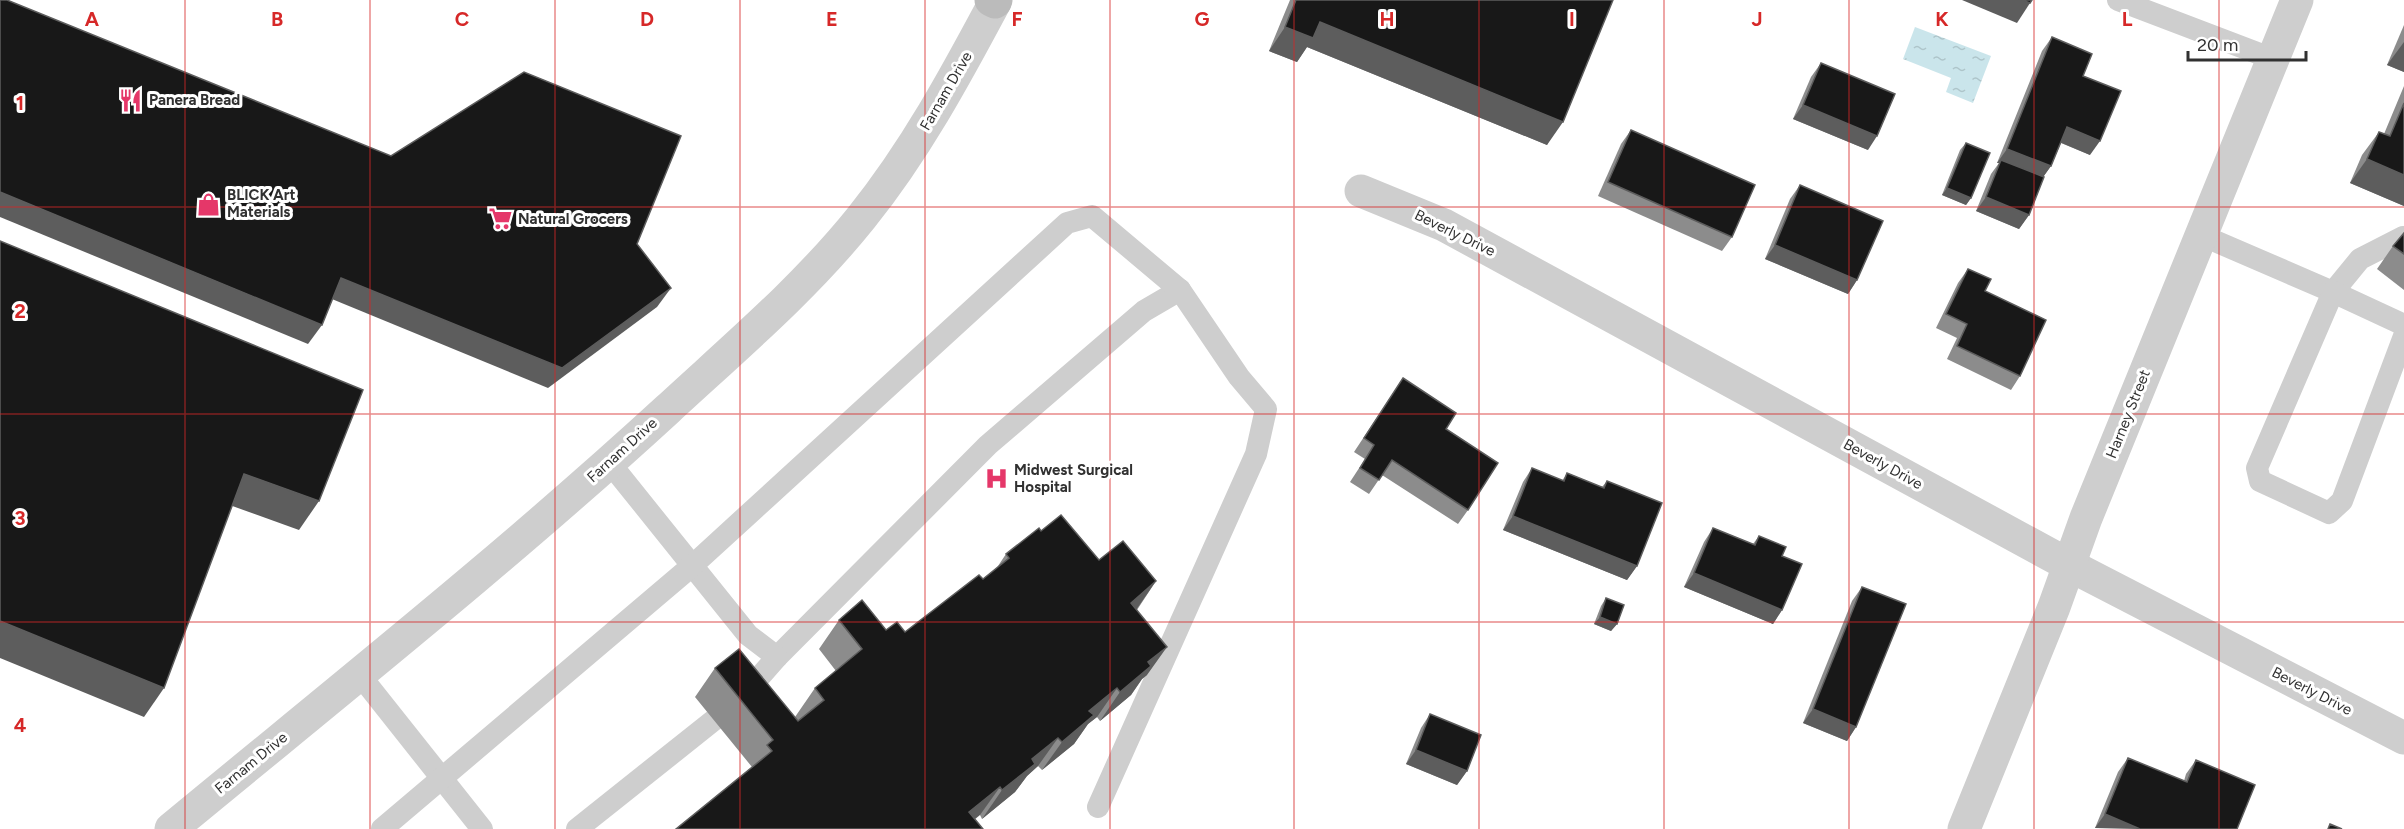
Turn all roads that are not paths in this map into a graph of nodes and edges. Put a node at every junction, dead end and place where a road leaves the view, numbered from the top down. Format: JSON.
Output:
{"nodes":[{"id":1,"x":2118,"y":0,"type":"edge"},
{"id":2,"x":2297,"y":0,"type":"edge"},
{"id":3,"x":994,"y":1,"type":"edge"},
{"id":4,"x":2273,"y":59,"type":"junction"},
{"id":5,"x":1361,"y":191,"type":"dead end"},
{"id":6,"x":2201,"y":235,"type":"junction"},
{"id":7,"x":2403,"y":237,"type":"edge"},
{"id":8,"x":1180,"y":290,"type":"junction"},
{"id":9,"x":2333,"y":292,"type":"junction"},
{"id":10,"x":2404,"y":325,"type":"edge"},
{"id":11,"x":2404,"y":336,"type":"edge"},
{"id":12,"x":609,"y":462,"type":"junction"},
{"id":13,"x":693,"y":565,"type":"junction"},
{"id":14,"x":2068,"y":566,"type":"junction"},
{"id":15,"x":777,"y":657,"type":"junction"},
{"id":16,"x":359,"y":674,"type":"junction"},
{"id":17,"x":738,"y":701,"type":"edge"},
{"id":18,"x":714,"y":720,"type":"dead end"},
{"id":19,"x":2404,"y":738,"type":"edge"},
{"id":20,"x":442,"y":779,"type":"junction"},
{"id":21,"x":1098,"y":807,"type":"dead end"},
{"id":22,"x":171,"y":829,"type":"edge"},
{"id":23,"x":382,"y":829,"type":"edge"},
{"id":24,"x":482,"y":829,"type":"edge"},
{"id":25,"x":577,"y":829,"type":"edge"},
{"id":26,"x":1964,"y":829,"type":"edge"}],
"edges":[{"from":1,"to":4,"type":"lane"},
{"from":2,"to":4,"type":"street","name":"Harney Street"},
{"from":3,"to":12,"type":"street","name":"Farnam Drive"},
{"from":4,"to":6,"type":"street","name":"Harney Street"},
{"from":5,"to":14,"type":"street","name":"Beverly Drive"},
{"from":6,"to":9,"type":"lane"},
{"from":6,"to":14,"type":"street","name":"Harney Street"},
{"from":7,"to":9,"type":"lane"},
{"from":8,"to":13,"type":"lane"},
{"from":8,"to":15,"type":"lane"},
{"from":8,"to":21,"type":"lane"},
{"from":9,"to":10,"type":"lane"},
{"from":9,"to":11,"type":"lane"},
{"from":12,"to":13,"type":"lane"},
{"from":12,"to":16,"type":"street","name":"Farnam Drive"},
{"from":13,"to":15,"type":"lane"},
{"from":13,"to":20,"type":"lane"},
{"from":14,"to":19,"type":"street","name":"Beverly Drive"},
{"from":14,"to":26,"type":"street","name":"Harney Street"},
{"from":15,"to":17,"type":"lane"},
{"from":16,"to":20,"type":"lane"},
{"from":16,"to":22,"type":"street","name":"Farnam Drive"},
{"from":18,"to":25,"type":"lane"},
{"from":20,"to":23,"type":"lane"},
{"from":20,"to":24,"type":"lane"}]}
